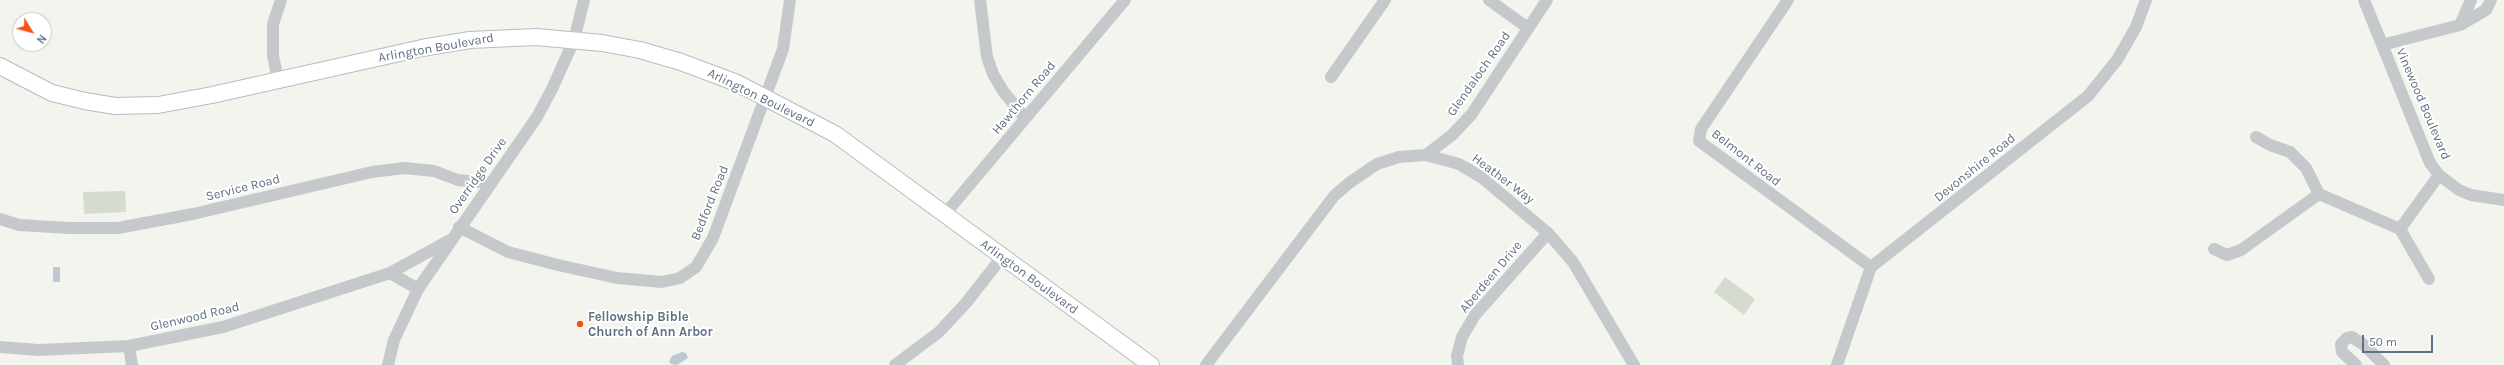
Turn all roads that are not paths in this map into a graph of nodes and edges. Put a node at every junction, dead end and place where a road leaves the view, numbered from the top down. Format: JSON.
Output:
{"nodes":[{"id":1,"x":281,"y":0,"type":"edge"},
{"id":2,"x":584,"y":0,"type":"edge"},
{"id":3,"x":790,"y":0,"type":"edge"},
{"id":4,"x":980,"y":0,"type":"edge"},
{"id":5,"x":1125,"y":0,"type":"edge"},
{"id":6,"x":1385,"y":0,"type":"edge"},
{"id":7,"x":1489,"y":0,"type":"edge"},
{"id":8,"x":1547,"y":0,"type":"edge"},
{"id":9,"x":1788,"y":0,"type":"edge"},
{"id":10,"x":2146,"y":0,"type":"edge"},
{"id":11,"x":2364,"y":0,"type":"edge"},
{"id":12,"x":2471,"y":0,"type":"edge"},
{"id":13,"x":2491,"y":0,"type":"edge"},
{"id":14,"x":2460,"y":25,"type":"junction"},
{"id":15,"x":1528,"y":28,"type":"junction"},
{"id":16,"x":574,"y":40,"type":"junction"},
{"id":17,"x":2382,"y":45,"type":"junction"},
{"id":18,"x":0,"y":66,"type":"edge"},
{"id":19,"x":1331,"y":77,"type":"dead end"},
{"id":20,"x":278,"y":80,"type":"junction"},
{"id":21,"x":765,"y":98,"type":"junction"},
{"id":22,"x":1025,"y":118,"type":"junction"},
{"id":23,"x":2256,"y":137,"type":"dead end"},
{"id":24,"x":1426,"y":155,"type":"junction"},
{"id":25,"x":2439,"y":175,"type":"junction"},
{"id":26,"x":490,"y":183,"type":"junction"},
{"id":27,"x":2319,"y":194,"type":"junction"},
{"id":28,"x":2504,"y":200,"type":"edge"},
{"id":29,"x":944,"y":214,"type":"junction"},
{"id":30,"x":0,"y":220,"type":"edge"},
{"id":31,"x":459,"y":227,"type":"junction"},
{"id":32,"x":2400,"y":229,"type":"junction"},
{"id":33,"x":1548,"y":233,"type":"junction"},
{"id":34,"x":450,"y":240,"type":"junction"},
{"id":35,"x":2214,"y":249,"type":"dead end"},
{"id":36,"x":1002,"y":257,"type":"junction"},
{"id":37,"x":1871,"y":268,"type":"junction"},
{"id":38,"x":390,"y":273,"type":"junction"},
{"id":39,"x":2429,"y":279,"type":"dead end"},
{"id":40,"x":418,"y":289,"type":"junction"},
{"id":41,"x":129,"y":346,"type":"junction"},
{"id":42,"x":0,"y":347,"type":"edge"},
{"id":43,"x":132,"y":365,"type":"edge"},
{"id":44,"x":388,"y":365,"type":"edge"},
{"id":45,"x":895,"y":365,"type":"edge"},
{"id":46,"x":1151,"y":365,"type":"edge"},
{"id":47,"x":1206,"y":365,"type":"edge"},
{"id":48,"x":1458,"y":365,"type":"edge"},
{"id":49,"x":1634,"y":365,"type":"edge"},
{"id":50,"x":1837,"y":365,"type":"edge"},
{"id":51,"x":2356,"y":365,"type":"edge"},
{"id":52,"x":2384,"y":365,"type":"edge"}],
"edges":[{"from":1,"to":20,"type":"street"},
{"from":2,"to":16,"type":"street","name":"Overridge Drive"},
{"from":3,"to":21,"type":"street","name":"Bedford Road"},
{"from":4,"to":22,"type":"street"},
{"from":5,"to":22,"type":"street","name":"Hawthorn Road"},
{"from":6,"to":19,"type":"street"},
{"from":7,"to":15,"type":"street"},
{"from":8,"to":15,"type":"street","name":"Glendaloch Road"},
{"from":9,"to":37,"type":"street","name":"Belmont Road"},
{"from":10,"to":37,"type":"street","name":"Devonshire Road"},
{"from":11,"to":17,"type":"street","name":"Vinewood Boulevard"},
{"from":12,"to":14,"type":"street"},
{"from":13,"to":14,"type":"street"},
{"from":14,"to":17,"type":"street"},
{"from":15,"to":24,"type":"street","name":"Glendaloch Road"},
{"from":16,"to":20,"type":"street","name":"Arlington Boulevard"},
{"from":16,"to":21,"type":"street","name":"Arlington Boulevard"},
{"from":16,"to":26,"type":"street","name":"Overridge Drive"},
{"from":17,"to":25,"type":"street","name":"Vinewood Boulevard"},
{"from":18,"to":20,"type":"street","name":"Arlington Boulevard"},
{"from":21,"to":29,"type":"street","name":"Arlington Boulevard"},
{"from":21,"to":31,"type":"street","name":"Bedford Road"},
{"from":22,"to":29,"type":"street","name":"Hawthorn Road"},
{"from":23,"to":27,"type":"street"},
{"from":24,"to":33,"type":"street","name":"Heather Way"},
{"from":24,"to":47,"type":"street","name":"Heather Way"},
{"from":25,"to":28,"type":"street","name":"Vinewood Boulevard"},
{"from":25,"to":32,"type":"street"},
{"from":26,"to":30,"type":"street","name":"Service Road"},
{"from":26,"to":31,"type":"street","name":"Overridge Drive"},
{"from":27,"to":32,"type":"street"},
{"from":27,"to":35,"type":"street"},
{"from":29,"to":36,"type":"street","name":"Arlington Boulevard"},
{"from":31,"to":34,"type":"street","name":"Overridge Drive"},
{"from":32,"to":39,"type":"street"},
{"from":33,"to":48,"type":"street","name":"Aberdeen Drive"},
{"from":33,"to":49,"type":"street","name":"Heather Way"},
{"from":34,"to":38,"type":"street","name":"Glenwood Road"},
{"from":34,"to":40,"type":"street","name":"Overridge Drive"},
{"from":36,"to":45,"type":"street"},
{"from":36,"to":46,"type":"street","name":"Arlington Boulevard"},
{"from":37,"to":50,"type":"street"},
{"from":38,"to":40,"type":"street"},
{"from":38,"to":41,"type":"street","name":"Glenwood Road"},
{"from":40,"to":44,"type":"street","name":"Overridge Drive"},
{"from":41,"to":42,"type":"street","name":"Glenwood Road"},
{"from":41,"to":43,"type":"street"},
{"from":51,"to":52,"type":"street"}]}
